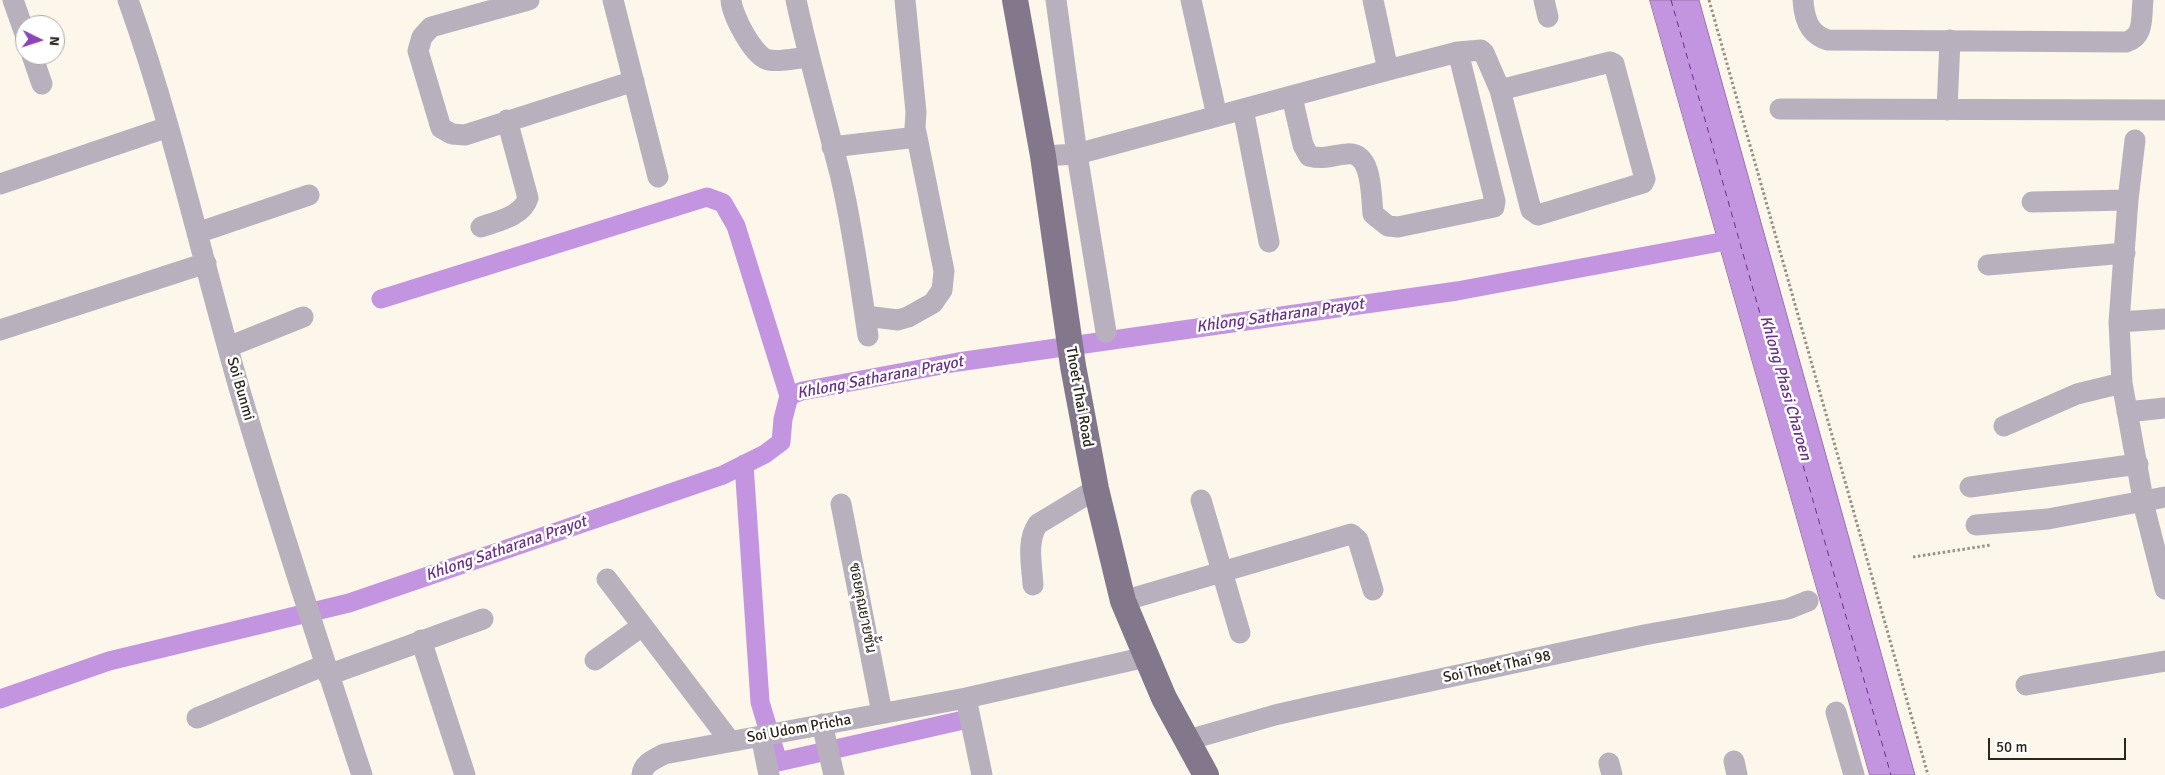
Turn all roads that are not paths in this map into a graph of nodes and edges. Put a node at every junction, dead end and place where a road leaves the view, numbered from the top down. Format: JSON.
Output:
{"nodes":[{"id":1,"x":14,"y":0,"type":"edge"},
{"id":2,"x":128,"y":0,"type":"edge"},
{"id":3,"x":529,"y":0,"type":"edge"},
{"id":4,"x":613,"y":0,"type":"edge"},
{"id":5,"x":732,"y":0,"type":"edge"},
{"id":6,"x":796,"y":0,"type":"edge"},
{"id":7,"x":905,"y":0,"type":"edge"},
{"id":8,"x":1015,"y":0,"type":"edge"},
{"id":9,"x":1056,"y":0,"type":"edge"},
{"id":10,"x":1191,"y":0,"type":"edge"},
{"id":11,"x":1373,"y":0,"type":"edge"},
{"id":12,"x":1803,"y":0,"type":"edge"},
{"id":13,"x":2143,"y":0,"type":"edge"},
{"id":14,"x":19,"y":15,"type":"edge"},
{"id":15,"x":1950,"y":40,"type":"junction"},
{"id":16,"x":1458,"y":52,"type":"junction"},
{"id":17,"x":808,"y":57,"type":"junction"},
{"id":18,"x":35,"y":65,"type":"edge"},
{"id":19,"x":1388,"y":70,"type":"junction"},
{"id":20,"x":634,"y":80,"type":"junction"},
{"id":21,"x":42,"y":84,"type":"dead end"},
{"id":22,"x":1500,"y":90,"type":"junction"},
{"id":23,"x":1292,"y":97,"type":"junction"},
{"id":24,"x":1243,"y":109,"type":"junction"},
{"id":25,"x":1780,"y":109,"type":"dead end"},
{"id":26,"x":1947,"y":110,"type":"junction"},
{"id":27,"x":2165,"y":110,"type":"edge"},
{"id":28,"x":1217,"y":116,"type":"junction"},
{"id":29,"x":507,"y":120,"type":"junction"},
{"id":30,"x":168,"y":127,"type":"junction"},
{"id":31,"x":917,"y":137,"type":"junction"},
{"id":32,"x":2135,"y":140,"type":"dead end"},
{"id":33,"x":832,"y":147,"type":"junction"},
{"id":34,"x":1077,"y":154,"type":"junction"},
{"id":35,"x":1043,"y":156,"type":"junction"},
{"id":36,"x":658,"y":177,"type":"dead end"},
{"id":37,"x":0,"y":184,"type":"edge"},
{"id":38,"x":309,"y":195,"type":"dead end"},
{"id":39,"x":2128,"y":200,"type":"junction"},
{"id":40,"x":2032,"y":202,"type":"dead end"},
{"id":41,"x":481,"y":227,"type":"dead end"},
{"id":42,"x":197,"y":233,"type":"junction"},
{"id":43,"x":1268,"y":242,"type":"dead end"},
{"id":44,"x":2125,"y":253,"type":"junction"},
{"id":45,"x":206,"y":263,"type":"junction"},
{"id":46,"x":1988,"y":265,"type":"dead end"},
{"id":47,"x":303,"y":317,"type":"dead end"},
{"id":48,"x":2165,"y":319,"type":"edge"},
{"id":49,"x":2119,"y":322,"type":"junction"},
{"id":50,"x":0,"y":330,"type":"edge"},
{"id":51,"x":1106,"y":332,"type":"dead end"},
{"id":52,"x":228,"y":347,"type":"junction"},
{"id":53,"x":2122,"y":383,"type":"junction"},
{"id":54,"x":2165,"y":408,"type":"edge"},
{"id":55,"x":2127,"y":412,"type":"junction"},
{"id":56,"x":2004,"y":426,"type":"dead end"},
{"id":57,"x":2138,"y":464,"type":"junction"},
{"id":58,"x":1970,"y":487,"type":"dead end"},
{"id":59,"x":1096,"y":489,"type":"junction"},
{"id":60,"x":2165,"y":497,"type":"edge"},
{"id":61,"x":1201,"y":500,"type":"dead end"},
{"id":62,"x":2143,"y":500,"type":"junction"},
{"id":63,"x":841,"y":504,"type":"dead end"},
{"id":64,"x":1976,"y":525,"type":"dead end"},
{"id":65,"x":2159,"y":542,"type":"edge"},
{"id":66,"x":1223,"y":570,"type":"junction"},
{"id":67,"x":607,"y":579,"type":"dead end"},
{"id":68,"x":1034,"y":585,"type":"dead end"},
{"id":69,"x":2165,"y":589,"type":"edge"},
{"id":70,"x":1373,"y":590,"type":"dead end"},
{"id":71,"x":1123,"y":601,"type":"junction"},
{"id":72,"x":1808,"y":601,"type":"dead end"},
{"id":73,"x":483,"y":619,"type":"dead end"},
{"id":74,"x":642,"y":626,"type":"junction"},
{"id":75,"x":1240,"y":633,"type":"dead end"},
{"id":76,"x":421,"y":640,"type":"junction"},
{"id":77,"x":1146,"y":658,"type":"junction"},
{"id":78,"x":595,"y":660,"type":"dead end"},
{"id":79,"x":2165,"y":661,"type":"edge"},
{"id":80,"x":327,"y":670,"type":"junction"},
{"id":81,"x":2026,"y":685,"type":"dead end"},
{"id":82,"x":966,"y":698,"type":"junction"},
{"id":83,"x":1836,"y":712,"type":"dead end"},
{"id":84,"x":882,"y":713,"type":"junction"},
{"id":85,"x":197,"y":718,"type":"dead end"},
{"id":86,"x":822,"y":724,"type":"junction"},
{"id":87,"x":761,"y":736,"type":"junction"},
{"id":88,"x":1188,"y":740,"type":"junction"},
{"id":89,"x":730,"y":742,"type":"junction"},
{"id":90,"x":362,"y":775,"type":"edge"},
{"id":91,"x":465,"y":775,"type":"edge"},
{"id":92,"x":642,"y":775,"type":"edge"},
{"id":93,"x":769,"y":775,"type":"edge"},
{"id":94,"x":834,"y":775,"type":"edge"},
{"id":95,"x":982,"y":775,"type":"edge"},
{"id":96,"x":1206,"y":775,"type":"edge"},
{"id":97,"x":1854,"y":775,"type":"edge"}],
"edges":[{"from":1,"to":14,"type":"street"},
{"from":2,"to":30,"type":"street","name":"Soi Bunmi"},
{"from":3,"to":29,"type":"street"},
{"from":4,"to":20,"type":"street"},
{"from":5,"to":17,"type":"street"},
{"from":6,"to":17,"type":"street"},
{"from":7,"to":31,"type":"street"},
{"from":8,"to":35,"type":"main road","name":"Thoet Thai Road"},
{"from":9,"to":34,"type":"street"},
{"from":10,"to":28,"type":"street"},
{"from":11,"to":19,"type":"street"},
{"from":12,"to":15,"type":"street"},
{"from":13,"to":15,"type":"street"},
{"from":15,"to":26,"type":"street"},
{"from":16,"to":19,"type":"street"},
{"from":16,"to":22,"type":"street"},
{"from":16,"to":23,"type":"street"},
{"from":17,"to":33,"type":"street"},
{"from":18,"to":21,"type":"street"},
{"from":19,"to":23,"type":"street"},
{"from":20,"to":29,"type":"street"},
{"from":20,"to":36,"type":"street"},
{"from":22,"to":22,"type":"street"},
{"from":23,"to":24,"type":"street"},
{"from":24,"to":28,"type":"street"},
{"from":24,"to":43,"type":"street"},
{"from":25,"to":26,"type":"street"},
{"from":26,"to":27,"type":"street"},
{"from":28,"to":34,"type":"street"},
{"from":29,"to":41,"type":"street"},
{"from":30,"to":37,"type":"street"},
{"from":30,"to":42,"type":"street","name":"Soi Bunmi"},
{"from":31,"to":33,"type":"street"},
{"from":31,"to":33,"type":"street"},
{"from":32,"to":39,"type":"street"},
{"from":34,"to":35,"type":"street"},
{"from":34,"to":51,"type":"street"},
{"from":35,"to":59,"type":"main road","name":"Thoet Thai Road"},
{"from":38,"to":42,"type":"street"},
{"from":39,"to":40,"type":"street"},
{"from":39,"to":44,"type":"street"},
{"from":42,"to":45,"type":"street","name":"Soi Bunmi"},
{"from":44,"to":46,"type":"street"},
{"from":44,"to":49,"type":"street"},
{"from":45,"to":50,"type":"street"},
{"from":45,"to":52,"type":"street","name":"Soi Bunmi"},
{"from":47,"to":52,"type":"street"},
{"from":48,"to":49,"type":"street"},
{"from":49,"to":53,"type":"street"},
{"from":52,"to":80,"type":"street","name":"Soi Bunmi"},
{"from":53,"to":55,"type":"street"},
{"from":53,"to":56,"type":"street"},
{"from":54,"to":55,"type":"street"},
{"from":55,"to":57,"type":"street"},
{"from":57,"to":58,"type":"street"},
{"from":57,"to":62,"type":"street"},
{"from":59,"to":68,"type":"street"},
{"from":59,"to":71,"type":"main road","name":"Thoet Thai Road"},
{"from":60,"to":62,"type":"street"},
{"from":61,"to":66,"type":"street"},
{"from":62,"to":64,"type":"street"},
{"from":62,"to":65,"type":"street"},
{"from":63,"to":84,"type":"street","name":"ซอยคุณยายชั้น"},
{"from":65,"to":69,"type":"street"},
{"from":66,"to":70,"type":"street"},
{"from":66,"to":71,"type":"street"},
{"from":66,"to":75,"type":"street"},
{"from":67,"to":74,"type":"street"},
{"from":71,"to":77,"type":"main road","name":"Thoet Thai Road"},
{"from":72,"to":88,"type":"street","name":"Soi Thoet Thai 98"},
{"from":73,"to":76,"type":"street"},
{"from":74,"to":78,"type":"street"},
{"from":74,"to":89,"type":"street"},
{"from":76,"to":80,"type":"street"},
{"from":76,"to":91,"type":"street"},
{"from":77,"to":82,"type":"street","name":"Soi Udom Pricha"},
{"from":77,"to":88,"type":"main road","name":"Thoet Thai Road"},
{"from":79,"to":81,"type":"street"},
{"from":80,"to":85,"type":"street"},
{"from":80,"to":90,"type":"street","name":"Soi Bunmi"},
{"from":82,"to":84,"type":"street","name":"Soi Udom Pricha"},
{"from":82,"to":95,"type":"street"},
{"from":83,"to":97,"type":"street"},
{"from":84,"to":86,"type":"street","name":"Soi Udom Pricha"},
{"from":86,"to":87,"type":"street","name":"Soi Udom Pricha"},
{"from":86,"to":94,"type":"street"},
{"from":87,"to":89,"type":"street","name":"Soi Udom Pricha"},
{"from":87,"to":93,"type":"street"},
{"from":88,"to":96,"type":"main road","name":"Thoet Thai Road"},
{"from":89,"to":92,"type":"street","name":"Soi Udom Pricha"}]}
